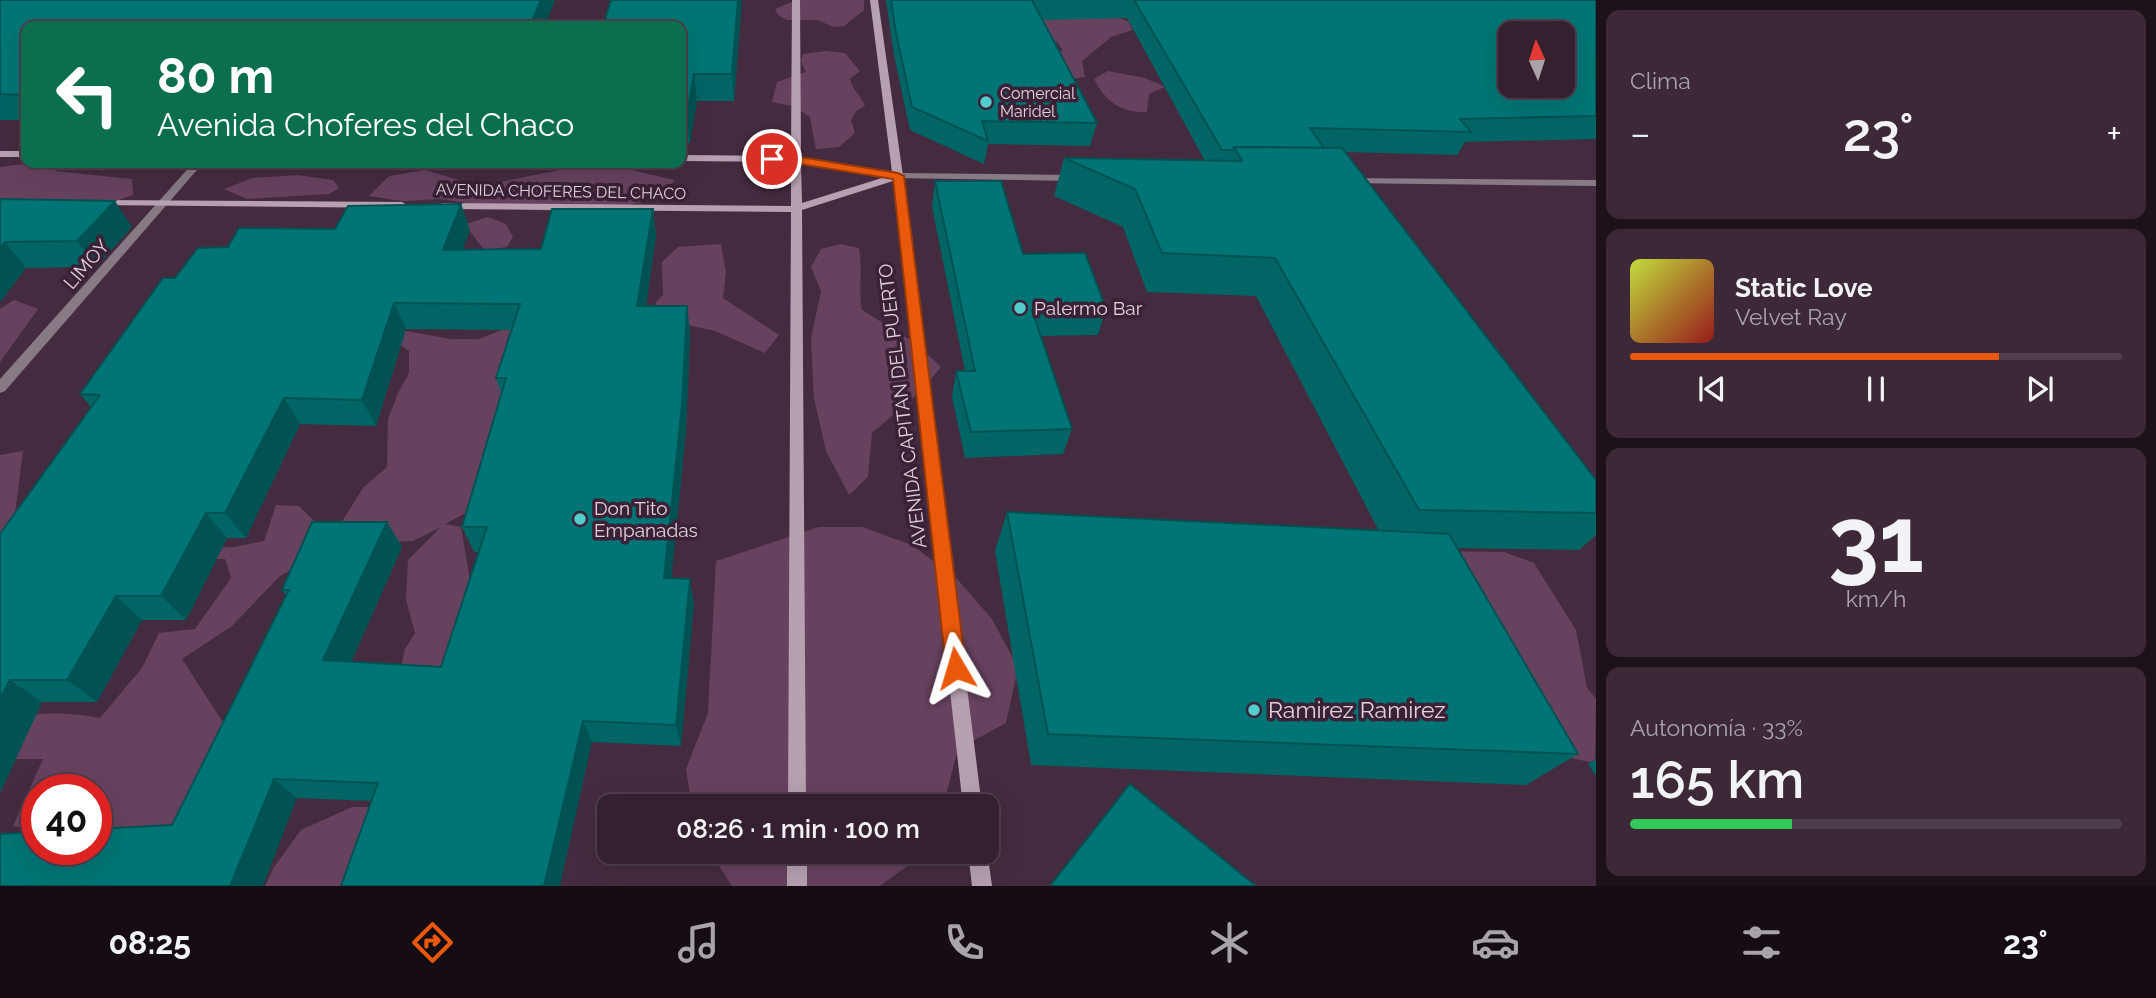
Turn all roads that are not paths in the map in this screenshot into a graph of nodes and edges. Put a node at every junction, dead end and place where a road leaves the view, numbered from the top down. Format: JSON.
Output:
{"nodes":[{"id":1,"x":796,"y":0,"type":"edge"},
{"id":2,"x":874,"y":0,"type":"edge"},
{"id":3,"x":0,"y":154,"type":"edge"},
{"id":4,"x":21,"y":154,"type":"edge"},
{"id":5,"x":686,"y":159,"type":"edge"},
{"id":6,"x":794,"y":159,"type":"junction"},
{"id":7,"x":194,"y":168,"type":"edge"},
{"id":8,"x":898,"y":176,"type":"junction"},
{"id":9,"x":1094,"y":178,"type":"edge"},
{"id":10,"x":1331,"y":180,"type":"edge"},
{"id":11,"x":1596,"y":183,"type":"edge"},
{"id":12,"x":85,"y":203,"type":"edge"},
{"id":13,"x":164,"y":203,"type":"junction"},
{"id":14,"x":411,"y":206,"type":"edge"},
{"id":15,"x":424,"y":206,"type":"edge"},
{"id":16,"x":795,"y":209,"type":"junction"},
{"id":17,"x":0,"y":388,"type":"edge"},
{"id":18,"x":797,"y":794,"type":"edge"},
{"id":19,"x":971,"y":794,"type":"edge"},
{"id":20,"x":797,"y":864,"type":"edge"},
{"id":21,"x":979,"y":864,"type":"edge"},
{"id":22,"x":797,"y":886,"type":"edge"},
{"id":23,"x":982,"y":886,"type":"edge"}],
"edges":[{"from":1,"to":6,"type":"street"},
{"from":2,"to":8,"type":"street","name":"AVENIDA CAPITAN DEL PUERTO"},
{"from":3,"to":4,"type":"street"},
{"from":5,"to":6,"type":"street","name":"AVENIDA CHOFERES DEL CHACO"},
{"from":6,"to":8,"type":"street","name":"AVENIDA CHOFERES DEL CHACO"},
{"from":6,"to":16,"type":"street"},
{"from":7,"to":13,"type":"street","name":"LIMOY"},
{"from":8,"to":9,"type":"street"},
{"from":8,"to":16,"type":"street","name":"AVENIDA CHOFERES DEL CHACO"},
{"from":8,"to":19,"type":"street","name":"AVENIDA CAPITAN DEL PUERTO"},
{"from":10,"to":11,"type":"street"},
{"from":12,"to":13,"type":"street","name":"AVENIDA CHOFERES DEL CHACO"},
{"from":13,"to":14,"type":"street","name":"AVENIDA CHOFERES DEL CHACO"},
{"from":13,"to":17,"type":"street","name":"LIMOY"},
{"from":15,"to":16,"type":"street","name":"AVENIDA CHOFERES DEL CHACO"},
{"from":16,"to":18,"type":"street"},
{"from":20,"to":22,"type":"street"},
{"from":21,"to":23,"type":"street"}]}
